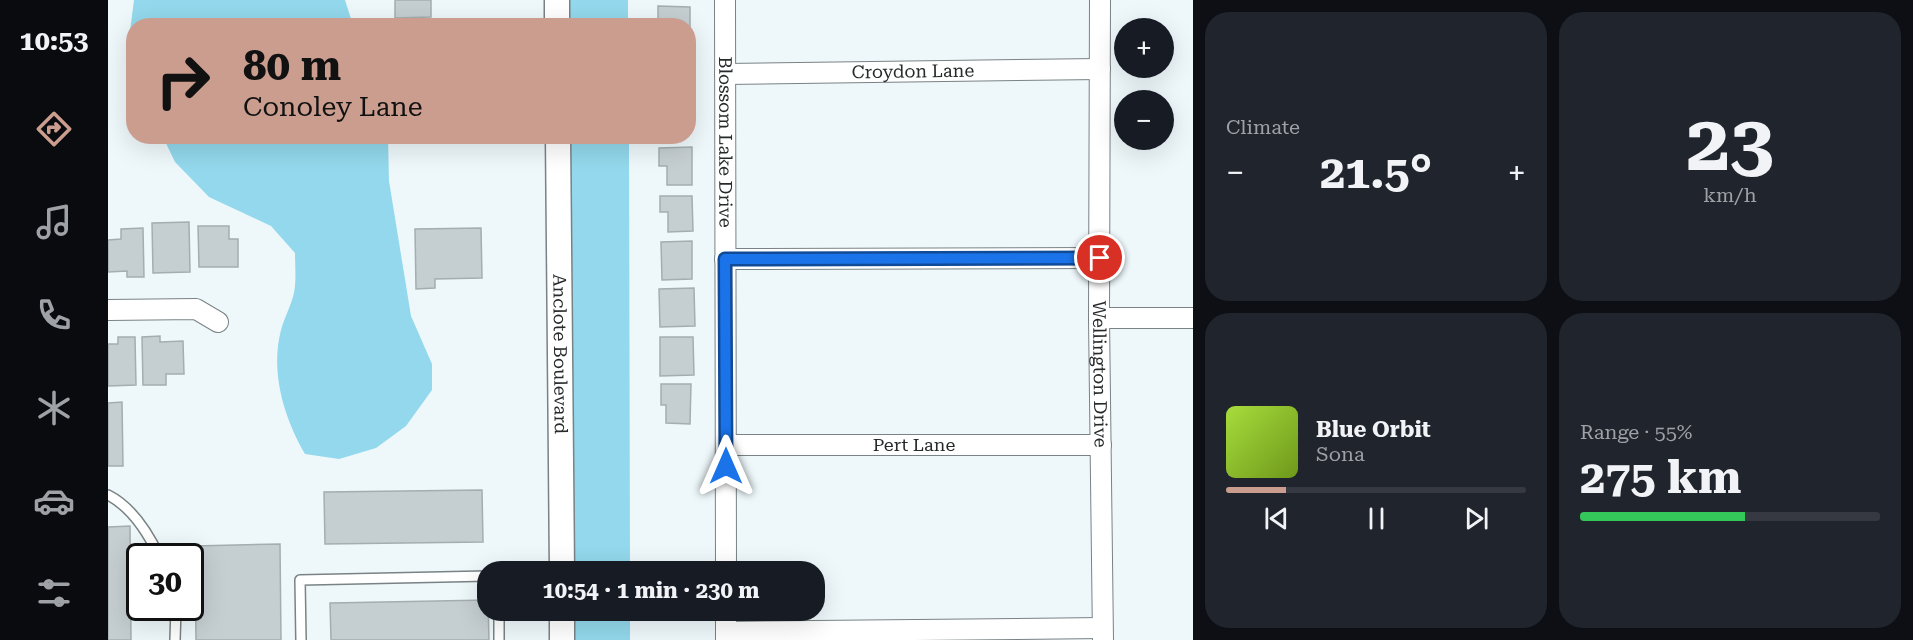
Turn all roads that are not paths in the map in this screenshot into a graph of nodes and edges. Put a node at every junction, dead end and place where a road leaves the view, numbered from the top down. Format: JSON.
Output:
{"nodes":[{"id":1,"x":557,"y":0,"type":"edge"},
{"id":2,"x":725,"y":0,"type":"edge"},
{"id":3,"x":1100,"y":0,"type":"edge"},
{"id":4,"x":557,"y":18,"type":"edge"},
{"id":5,"x":1100,"y":69,"type":"junction"},
{"id":6,"x":725,"y":74,"type":"junction"},
{"id":7,"x":558,"y":144,"type":"edge"},
{"id":8,"x":1100,"y":258,"type":"junction"},
{"id":9,"x":725,"y":259,"type":"junction"},
{"id":10,"x":108,"y":310,"type":"edge"},
{"id":11,"x":1100,"y":318,"type":"junction"},
{"id":12,"x":1193,"y":318,"type":"edge"},
{"id":13,"x":218,"y":322,"type":"dead end"},
{"id":14,"x":726,"y":445,"type":"junction"},
{"id":15,"x":1101,"y":445,"type":"junction"},
{"id":16,"x":108,"y":495,"type":"edge"},
{"id":17,"x":153,"y":543,"type":"edge"},
{"id":18,"x":562,"y":561,"type":"edge"},
{"id":19,"x":726,"y":561,"type":"edge"},
{"id":20,"x":477,"y":576,"type":"edge"},
{"id":21,"x":176,"y":621,"type":"edge"},
{"id":22,"x":499,"y":621,"type":"edge"},
{"id":23,"x":562,"y":621,"type":"edge"},
{"id":24,"x":1102,"y":634,"type":"edge"},
{"id":25,"x":726,"y":636,"type":"edge"},
{"id":26,"x":175,"y":640,"type":"edge"},
{"id":27,"x":301,"y":640,"type":"edge"},
{"id":28,"x":499,"y":640,"type":"edge"},
{"id":29,"x":562,"y":640,"type":"edge"}],
"edges":[{"from":1,"to":4,"type":"street"},
{"from":2,"to":6,"type":"street","name":"Blossom Lake Drive"},
{"from":3,"to":5,"type":"street","name":"Wellington Drive"},
{"from":5,"to":6,"type":"street","name":"Croydon Lane"},
{"from":5,"to":8,"type":"street","name":"Wellington Drive"},
{"from":6,"to":9,"type":"street","name":"Blossom Lake Drive"},
{"from":7,"to":18,"type":"street","name":"Anclote Boulevard"},
{"from":8,"to":9,"type":"street"},
{"from":8,"to":11,"type":"street","name":"Wellington Drive"},
{"from":9,"to":14,"type":"street","name":"Blossom Lake Drive"},
{"from":10,"to":13,"type":"street"},
{"from":11,"to":12,"type":"street"},
{"from":11,"to":15,"type":"street","name":"Wellington Drive"},
{"from":14,"to":15,"type":"street","name":"Pert Lane"},
{"from":14,"to":19,"type":"street","name":"Blossom Lake Drive"},
{"from":15,"to":24,"type":"street","name":"Wellington Drive"},
{"from":16,"to":17,"type":"lane"},
{"from":20,"to":27,"type":"lane"},
{"from":21,"to":26,"type":"lane"},
{"from":22,"to":28,"type":"lane"},
{"from":23,"to":29,"type":"street"},
{"from":24,"to":25,"type":"street"}]}
